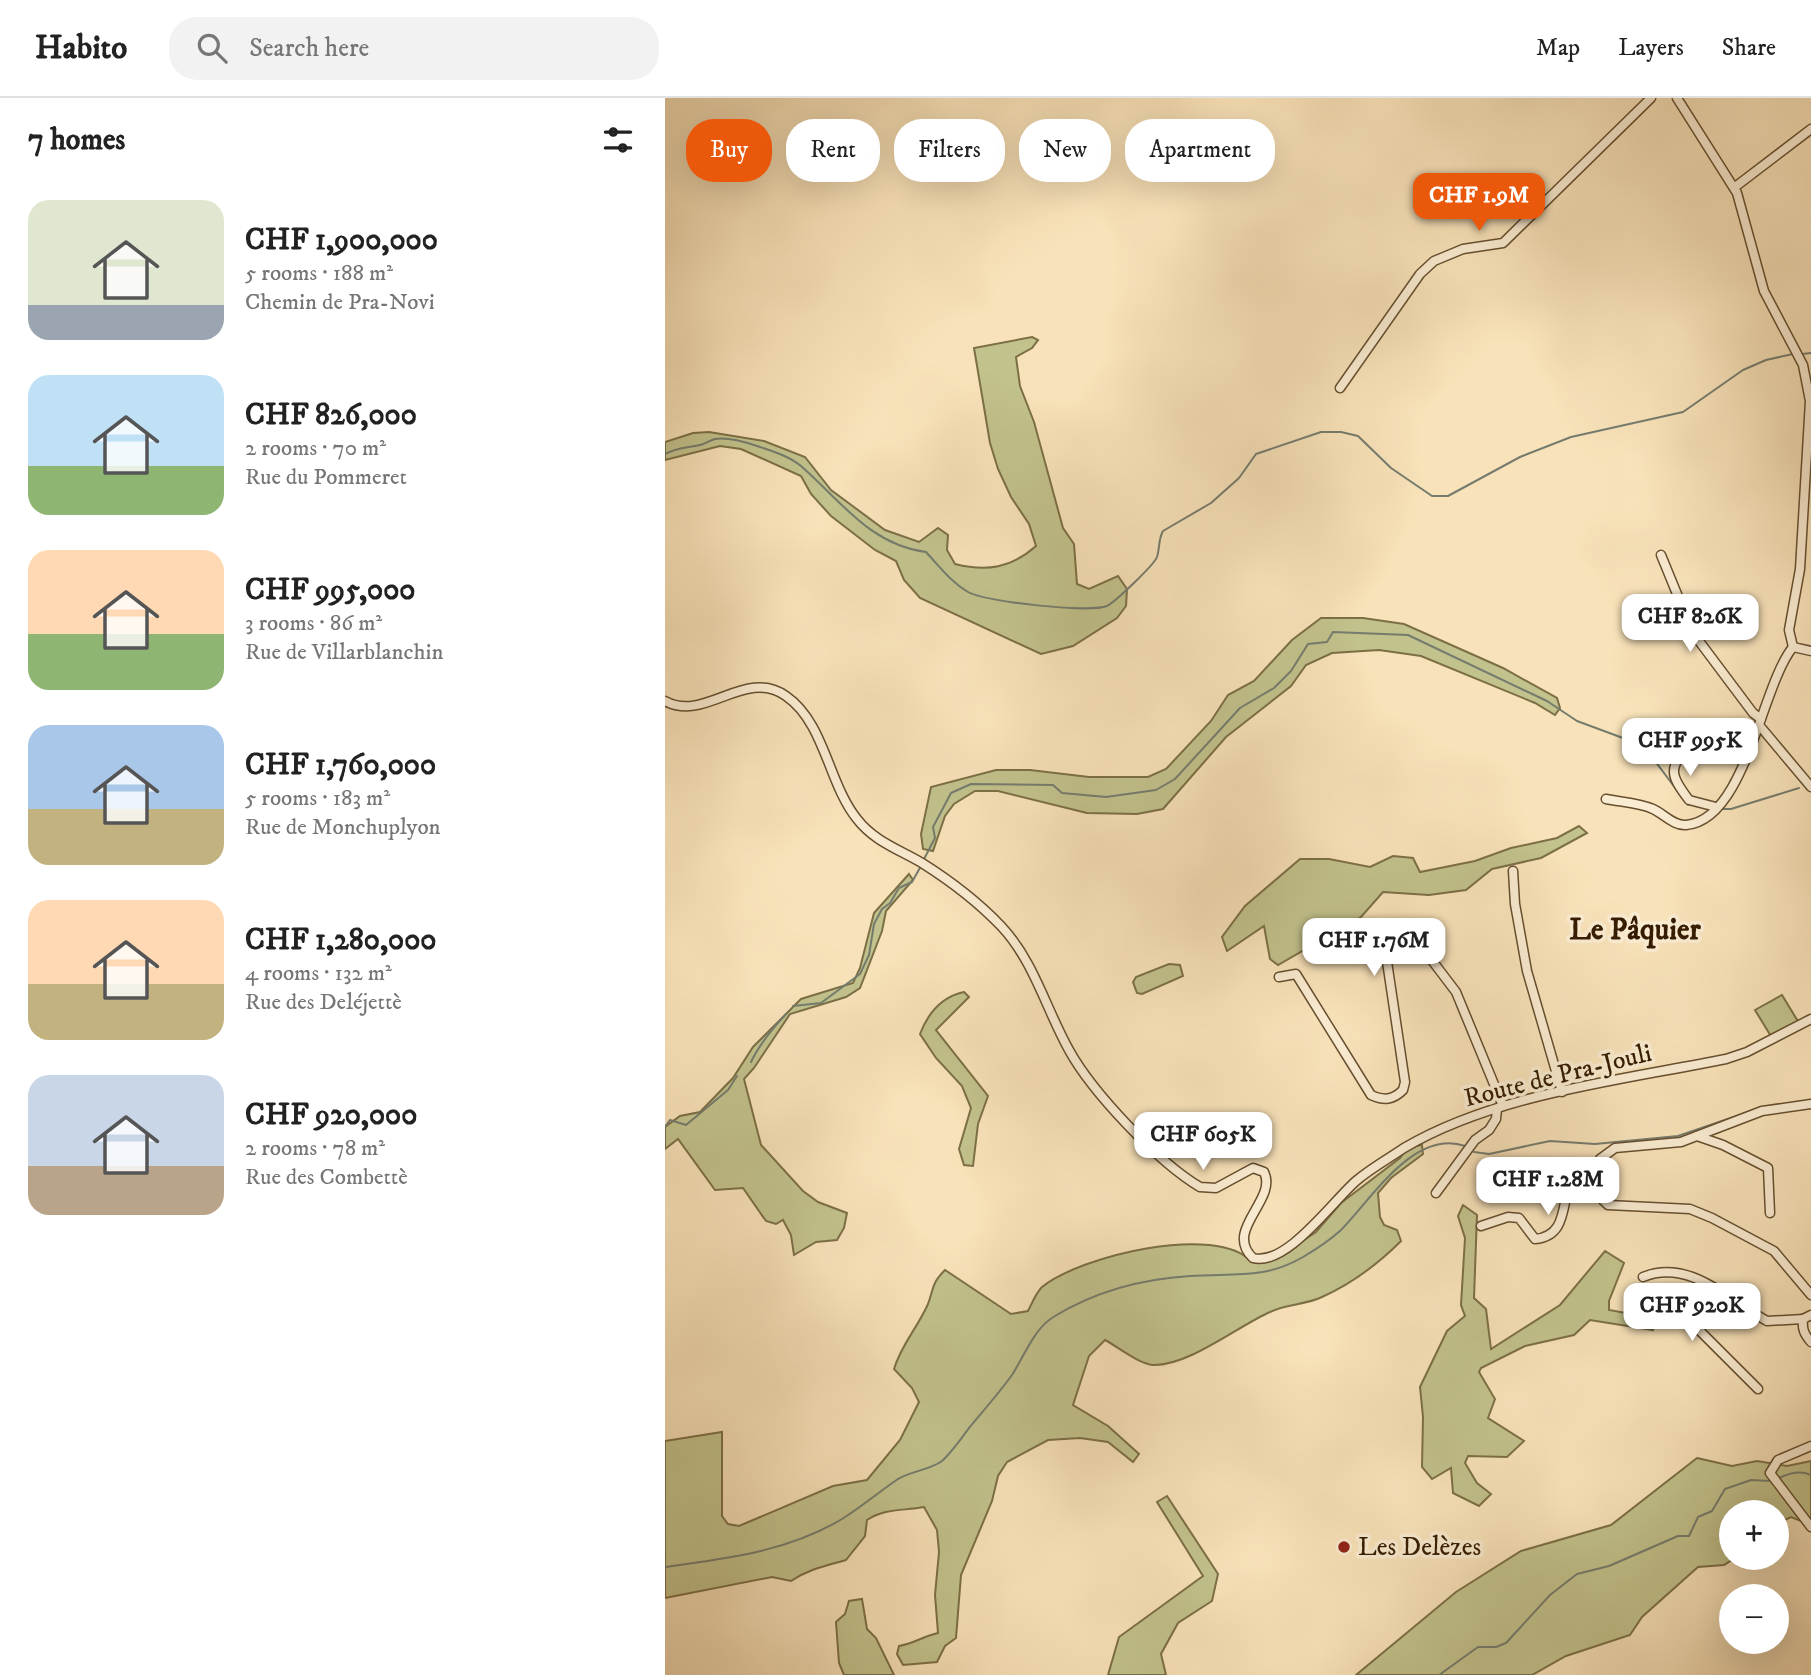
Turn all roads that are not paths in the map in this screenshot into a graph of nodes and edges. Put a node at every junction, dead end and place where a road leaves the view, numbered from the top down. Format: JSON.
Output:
{"nodes":[{"id":1,"x":1651,"y":98,"type":"edge"},
{"id":2,"x":1677,"y":98,"type":"edge"},
{"id":3,"x":1811,"y":129,"type":"edge"},
{"id":4,"x":1735,"y":187,"type":"junction"},
{"id":5,"x":1340,"y":388,"type":"dead end"},
{"id":6,"x":1661,"y":555,"type":"dead end"},
{"id":7,"x":1793,"y":648,"type":"junction"},
{"id":8,"x":1811,"y":651,"type":"edge"},
{"id":9,"x":665,"y":701,"type":"edge"},
{"id":10,"x":1760,"y":722,"type":"junction"},
{"id":11,"x":1689,"y":740,"type":"dead end"},
{"id":12,"x":1811,"y":771,"type":"edge"},
{"id":13,"x":1808,"y":785,"type":"edge"},
{"id":14,"x":1606,"y":799,"type":"dead end"},
{"id":15,"x":1716,"y":807,"type":"junction"},
{"id":16,"x":1513,"y":871,"type":"dead end"},
{"id":17,"x":1279,"y":977,"type":"dead end"},
{"id":18,"x":1811,"y":1019,"type":"edge"},
{"id":19,"x":1562,"y":1092,"type":"junction"},
{"id":20,"x":1811,"y":1104,"type":"edge"},
{"id":21,"x":1500,"y":1108,"type":"junction"},
{"id":22,"x":1697,"y":1136,"type":"junction"},
{"id":23,"x":1596,"y":1173,"type":"junction"},
{"id":24,"x":1436,"y":1193,"type":"dead end"},
{"id":25,"x":1770,"y":1213,"type":"dead end"},
{"id":26,"x":1481,"y":1226,"type":"dead end"},
{"id":27,"x":1643,"y":1277,"type":"dead end"},
{"id":28,"x":1723,"y":1293,"type":"junction"},
{"id":29,"x":1811,"y":1295,"type":"edge"},
{"id":30,"x":1807,"y":1317,"type":"edge"},
{"id":31,"x":1811,"y":1342,"type":"edge"},
{"id":32,"x":1758,"y":1389,"type":"dead end"},
{"id":33,"x":1811,"y":1446,"type":"edge"},
{"id":34,"x":1811,"y":1527,"type":"edge"}],
"edges":[{"from":1,"to":5,"type":"street"},
{"from":2,"to":4,"type":"street"},
{"from":3,"to":4,"type":"street"},
{"from":4,"to":7,"type":"street"},
{"from":6,"to":10,"type":"street"},
{"from":7,"to":8,"type":"street"},
{"from":7,"to":10,"type":"street"},
{"from":9,"to":21,"type":"street","name":"Route de Pra-Jouli"},
{"from":10,"to":13,"type":"street"},
{"from":10,"to":15,"type":"street"},
{"from":11,"to":15,"type":"street"},
{"from":12,"to":13,"type":"street"},
{"from":14,"to":15,"type":"street"},
{"from":16,"to":19,"type":"street"},
{"from":17,"to":21,"type":"street"},
{"from":18,"to":19,"type":"street","name":"Route de Pra-Jouli"},
{"from":19,"to":21,"type":"street","name":"Route de Pra-Jouli"},
{"from":20,"to":22,"type":"street"},
{"from":21,"to":24,"type":"street"},
{"from":22,"to":23,"type":"street"},
{"from":22,"to":25,"type":"street"},
{"from":23,"to":26,"type":"street"},
{"from":23,"to":29,"type":"street"},
{"from":27,"to":28,"type":"street"},
{"from":28,"to":30,"type":"street"},
{"from":28,"to":32,"type":"street"},
{"from":30,"to":31,"type":"street"},
{"from":33,"to":34,"type":"street"}]}
